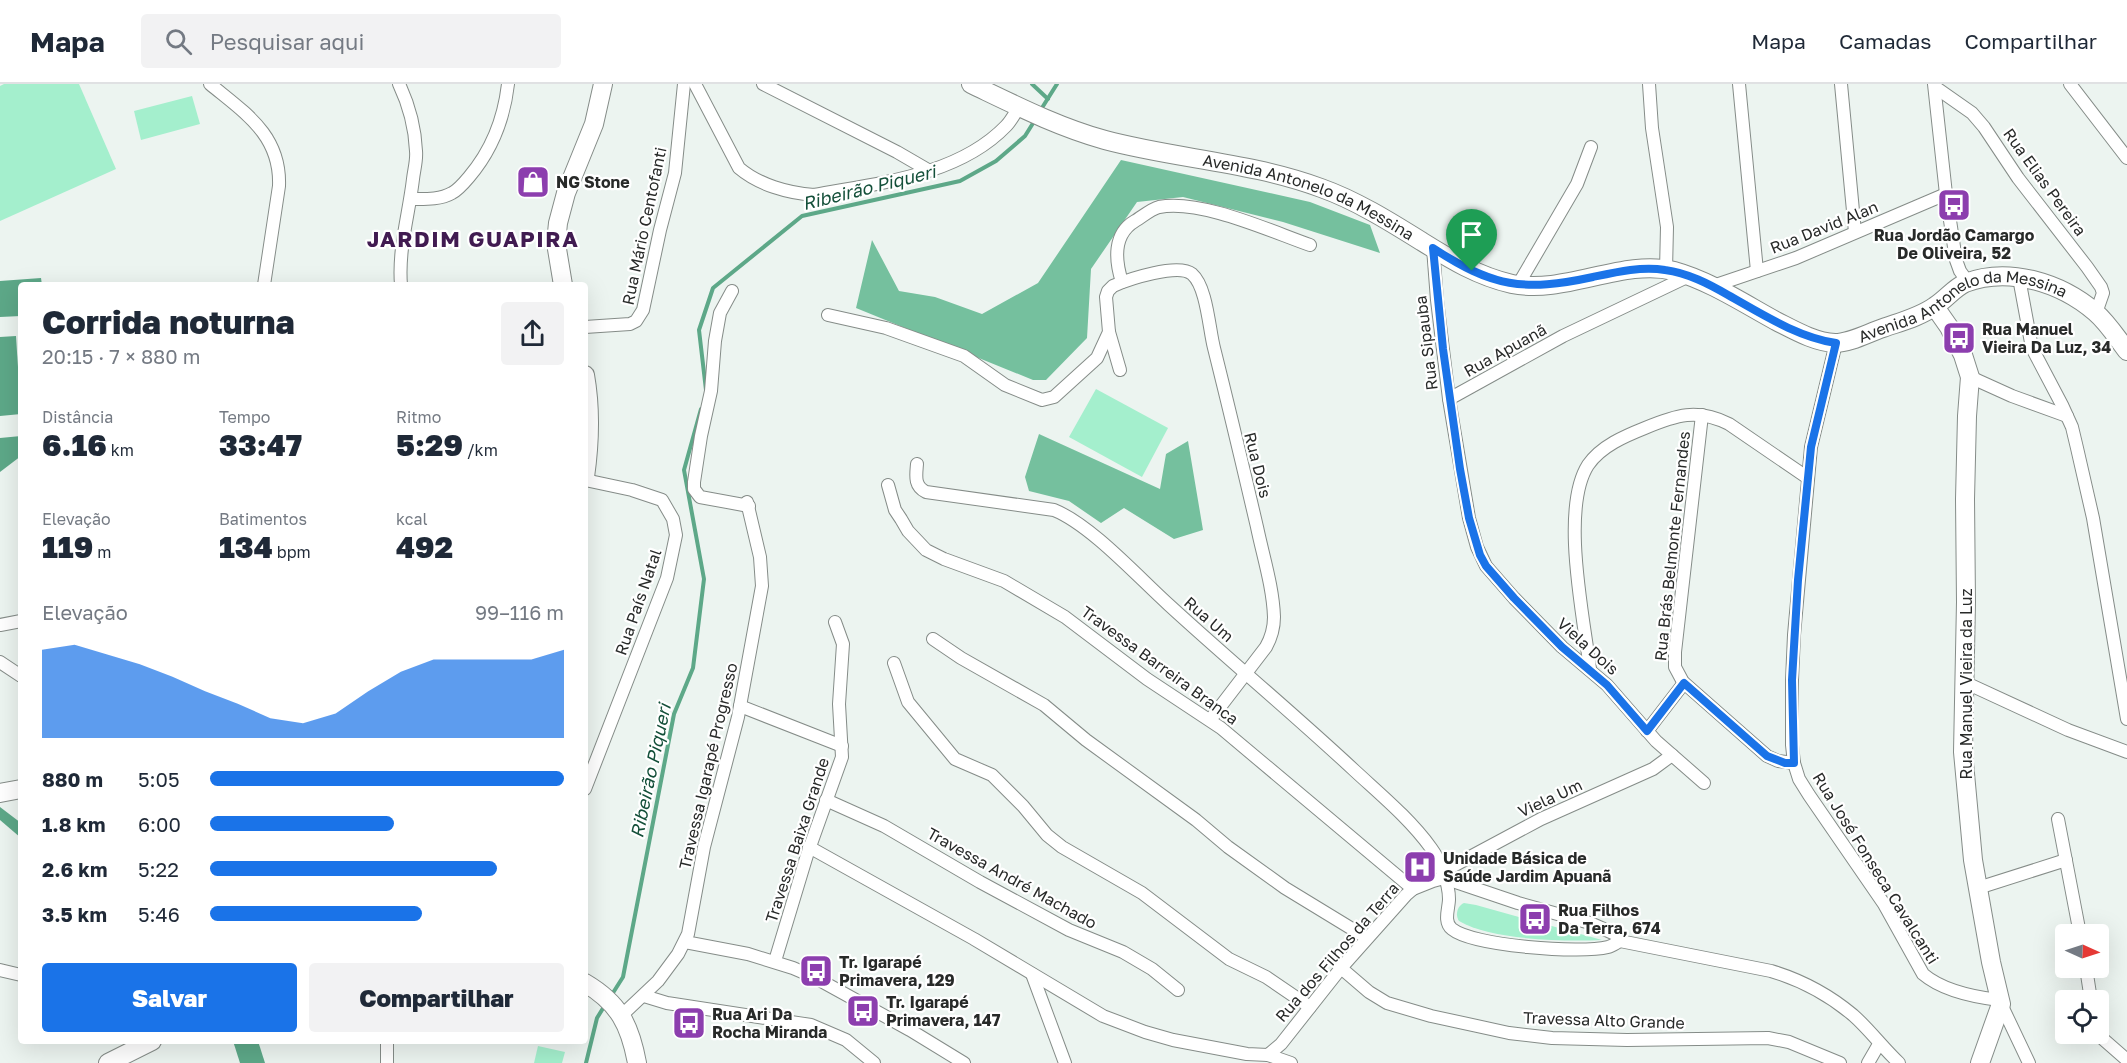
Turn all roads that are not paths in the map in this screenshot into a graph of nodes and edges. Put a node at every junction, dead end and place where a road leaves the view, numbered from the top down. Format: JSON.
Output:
{"nodes":[{"id":1,"x":210,"y":84,"type":"edge"},
{"id":2,"x":399,"y":84,"type":"edge"},
{"id":3,"x":508,"y":84,"type":"edge"},
{"id":4,"x":603,"y":84,"type":"edge"},
{"id":5,"x":684,"y":84,"type":"edge"},
{"id":6,"x":695,"y":84,"type":"edge"},
{"id":7,"x":763,"y":84,"type":"edge"},
{"id":8,"x":971,"y":84,"type":"edge"},
{"id":9,"x":1649,"y":84,"type":"edge"},
{"id":10,"x":1739,"y":84,"type":"edge"},
{"id":11,"x":1840,"y":84,"type":"edge"},
{"id":12,"x":2070,"y":84,"type":"edge"},
{"id":13,"x":1935,"y":86,"type":"edge"},
{"id":14,"x":1022,"y":109,"type":"junction"},
{"id":15,"x":1591,"y":147,"type":"dead end"},
{"id":16,"x":2127,"y":158,"type":"edge"},
{"id":17,"x":928,"y":170,"type":"junction"},
{"id":18,"x":1946,"y":194,"type":"junction"},
{"id":19,"x":411,"y":199,"type":"junction"},
{"id":20,"x":1854,"y":232,"type":"junction"},
{"id":21,"x":1310,"y":245,"type":"dead end"},
{"id":22,"x":1433,"y":248,"type":"junction"},
{"id":23,"x":1666,"y":270,"type":"junction"},
{"id":24,"x":1757,"y":271,"type":"junction"},
{"id":25,"x":1689,"y":276,"type":"junction"},
{"id":26,"x":2019,"y":278,"type":"junction"},
{"id":27,"x":264,"y":282,"type":"edge"},
{"id":28,"x":401,"y":282,"type":"edge"},
{"id":29,"x":562,"y":282,"type":"edge"},
{"id":30,"x":1122,"y":282,"type":"junction"},
{"id":31,"x":1968,"y":282,"type":"junction"},
{"id":32,"x":1518,"y":285,"type":"junction"},
{"id":33,"x":1713,"y":286,"type":"junction"},
{"id":34,"x":732,"y":291,"type":"dead end"},
{"id":35,"x":1935,"y":306,"type":"junction"},
{"id":36,"x":2096,"y":313,"type":"junction"},
{"id":37,"x":828,"y":315,"type":"dead end"},
{"id":38,"x":588,"y":327,"type":"edge"},
{"id":39,"x":1109,"y":332,"type":"junction"},
{"id":40,"x":1836,"y":343,"type":"junction"},
{"id":41,"x":2127,"y":351,"type":"edge"},
{"id":42,"x":1120,"y":370,"type":"dead end"},
{"id":43,"x":1970,"y":376,"type":"junction"},
{"id":44,"x":588,"y":398,"type":"edge"},
{"id":45,"x":1449,"y":399,"type":"junction"},
{"id":46,"x":1702,"y":415,"type":"junction"},
{"id":47,"x":2067,"y":416,"type":"junction"},
{"id":48,"x":588,"y":448,"type":"edge"},
{"id":49,"x":917,"y":464,"type":"dead end"},
{"id":50,"x":1808,"y":478,"type":"junction"},
{"id":51,"x":588,"y":479,"type":"edge"},
{"id":52,"x":888,"y":485,"type":"dead end"},
{"id":53,"x":18,"y":622,"type":"edge"},
{"id":54,"x":835,"y":622,"type":"dead end"},
{"id":55,"x":0,"y":625,"type":"edge"},
{"id":56,"x":933,"y":639,"type":"dead end"},
{"id":57,"x":0,"y":662,"type":"edge"},
{"id":58,"x":894,"y":663,"type":"dead end"},
{"id":59,"x":1590,"y":669,"type":"junction"},
{"id":60,"x":18,"y":674,"type":"edge"},
{"id":61,"x":1247,"y":674,"type":"junction"},
{"id":62,"x":1965,"y":682,"type":"junction"},
{"id":63,"x":1684,"y":683,"type":"junction"},
{"id":64,"x":740,"y":706,"type":"junction"},
{"id":65,"x":2127,"y":719,"type":"edge"},
{"id":66,"x":1210,"y":720,"type":"junction"},
{"id":67,"x":1647,"y":731,"type":"junction"},
{"id":68,"x":842,"y":746,"type":"junction"},
{"id":69,"x":2127,"y":752,"type":"edge"},
{"id":70,"x":1672,"y":755,"type":"junction"},
{"id":71,"x":1794,"y":763,"type":"junction"},
{"id":72,"x":588,"y":781,"type":"edge"},
{"id":73,"x":1704,"y":783,"type":"dead end"},
{"id":74,"x":18,"y":790,"type":"edge"},
{"id":75,"x":0,"y":793,"type":"edge"},
{"id":76,"x":826,"y":800,"type":"junction"},
{"id":77,"x":2058,"y":819,"type":"dead end"},
{"id":78,"x":809,"y":847,"type":"junction"},
{"id":79,"x":2067,"y":860,"type":"junction"},
{"id":80,"x":1443,"y":875,"type":"junction"},
{"id":81,"x":1978,"y":888,"type":"junction"},
{"id":82,"x":1413,"y":889,"type":"junction"},
{"id":83,"x":2078,"y":924,"type":"edge"},
{"id":84,"x":1367,"y":938,"type":"junction"},
{"id":85,"x":1620,"y":941,"type":"junction"},
{"id":86,"x":685,"y":942,"type":"junction"},
{"id":87,"x":776,"y":961,"type":"junction"},
{"id":88,"x":1341,"y":968,"type":"junction"},
{"id":89,"x":0,"y":970,"type":"edge"},
{"id":90,"x":18,"y":974,"type":"edge"},
{"id":91,"x":1032,"y":974,"type":"junction"},
{"id":92,"x":591,"y":987,"type":"edge"},
{"id":93,"x":1178,"y":990,"type":"dead end"},
{"id":94,"x":644,"y":996,"type":"junction"},
{"id":95,"x":2000,"y":1002,"type":"junction"},
{"id":96,"x":1310,"y":1008,"type":"junction"},
{"id":97,"x":620,"y":1012,"type":"junction"},
{"id":98,"x":146,"y":1044,"type":"edge"},
{"id":99,"x":387,"y":1044,"type":"edge"},
{"id":100,"x":1879,"y":1044,"type":"junction"},
{"id":101,"x":2109,"y":1044,"type":"edge"},
{"id":102,"x":1268,"y":1055,"type":"junction"},
{"id":103,"x":2127,"y":1060,"type":"edge"},
{"id":104,"x":108,"y":1063,"type":"edge"},
{"id":105,"x":387,"y":1063,"type":"edge"},
{"id":106,"x":637,"y":1063,"type":"edge"},
{"id":107,"x":874,"y":1063,"type":"edge"},
{"id":108,"x":964,"y":1063,"type":"edge"},
{"id":109,"x":1065,"y":1063,"type":"edge"},
{"id":110,"x":1291,"y":1063,"type":"edge"},
{"id":111,"x":1840,"y":1063,"type":"edge"},
{"id":112,"x":1868,"y":1063,"type":"edge"},
{"id":113,"x":1899,"y":1063,"type":"edge"},
{"id":114,"x":1980,"y":1063,"type":"edge"},
{"id":115,"x":2029,"y":1063,"type":"edge"}],
"edges":[{"from":1,"to":27,"type":"street"},
{"from":2,"to":19,"type":"street"},
{"from":3,"to":19,"type":"street"},
{"from":4,"to":29,"type":"street"},
{"from":5,"to":38,"type":"street","name":"Rua Mário Centofanti"},
{"from":6,"to":17,"type":"street"},
{"from":7,"to":17,"type":"street"},
{"from":8,"to":14,"type":"street","name":"Avenida Antonelo da Messina"},
{"from":9,"to":23,"type":"street"},
{"from":10,"to":24,"type":"street"},
{"from":11,"to":20,"type":"street"},
{"from":12,"to":16,"type":"street"},
{"from":13,"to":18,"type":"street"},
{"from":13,"to":36,"type":"street","name":"Rua Elias Pereira"},
{"from":14,"to":17,"type":"street"},
{"from":14,"to":22,"type":"street","name":"Avenida Antonelo da Messina"},
{"from":15,"to":32,"type":"street"},
{"from":18,"to":20,"type":"street","name":"Rua David Alan"},
{"from":18,"to":31,"type":"street"},
{"from":19,"to":28,"type":"street"},
{"from":20,"to":24,"type":"street","name":"Rua David Alan"},
{"from":21,"to":30,"type":"street"},
{"from":22,"to":32,"type":"street","name":"Avenida Antonelo da Messina"},
{"from":22,"to":45,"type":"street","name":"Rua Sipauba"},
{"from":23,"to":25,"type":"street","name":"Avenida Antonelo da Messina"},
{"from":23,"to":32,"type":"street","name":"Avenida Antonelo da Messina"},
{"from":24,"to":33,"type":"street","name":"Rua David Alan"},
{"from":25,"to":33,"type":"street","name":"Avenida Antonelo da Messina"},
{"from":25,"to":45,"type":"street","name":"Rua Apuanã"},
{"from":26,"to":31,"type":"street","name":"Avenida Antonelo da Messina"},
{"from":26,"to":36,"type":"street","name":"Avenida Antonelo da Messina"},
{"from":26,"to":47,"type":"street"},
{"from":30,"to":39,"type":"street"},
{"from":30,"to":61,"type":"street","name":"Rua Dois"},
{"from":31,"to":35,"type":"street","name":"Avenida Antonelo da Messina"},
{"from":33,"to":40,"type":"street","name":"Avenida Antonelo da Messina"},
{"from":34,"to":64,"type":"street","name":"Travessa Igarapé Progresso"},
{"from":35,"to":40,"type":"street","name":"Avenida Antonelo da Messina"},
{"from":35,"to":43,"type":"street","name":"Rua Manuel Vieira da Luz"},
{"from":36,"to":41,"type":"street","name":"Avenida Antonelo da Messina"},
{"from":37,"to":39,"type":"street"},
{"from":39,"to":42,"type":"street"},
{"from":40,"to":50,"type":"street","name":"Rua José Fonseca Cavalcanti"},
{"from":43,"to":47,"type":"street"},
{"from":43,"to":62,"type":"street","name":"Rua Manuel Vieira da Luz"},
{"from":44,"to":48,"type":"street"},
{"from":45,"to":59,"type":"street","name":"Viela Dois"},
{"from":46,"to":50,"type":"street"},
{"from":46,"to":59,"type":"street"},
{"from":46,"to":63,"type":"street","name":"Rua Brás Belmonte Fernandes"},
{"from":47,"to":65,"type":"street"},
{"from":49,"to":61,"type":"street","name":"Rua Um"},
{"from":50,"to":71,"type":"street","name":"Rua José Fonseca Cavalcanti"},
{"from":51,"to":72,"type":"street","name":"Rua País Natal"},
{"from":52,"to":66,"type":"street","name":"Travessa Barreira Branca"},
{"from":53,"to":55,"type":"street"},
{"from":54,"to":68,"type":"street","name":"Travessa Baixa Grande"},
{"from":56,"to":84,"type":"street"},
{"from":57,"to":60,"type":"street"},
{"from":58,"to":96,"type":"street"},
{"from":59,"to":67,"type":"street","name":"Viela Dois"},
{"from":61,"to":66,"type":"street","name":"Rua Dois"},
{"from":61,"to":80,"type":"street","name":"Rua Um"},
{"from":62,"to":69,"type":"street"},
{"from":62,"to":81,"type":"street","name":"Rua Manuel Vieira da Luz"},
{"from":63,"to":67,"type":"street"},
{"from":63,"to":71,"type":"street"},
{"from":64,"to":68,"type":"street"},
{"from":64,"to":86,"type":"street","name":"Travessa Igarapé Progresso"},
{"from":66,"to":82,"type":"street","name":"Travessa Barreira Branca"},
{"from":67,"to":70,"type":"street","name":"Viela Dois"},
{"from":68,"to":76,"type":"street","name":"Travessa Baixa Grande"},
{"from":70,"to":73,"type":"street","name":"Viela Dois"},
{"from":70,"to":80,"type":"street","name":"Viela Um"},
{"from":71,"to":95,"type":"street","name":"Rua José Fonseca Cavalcanti"},
{"from":74,"to":75,"type":"street"},
{"from":76,"to":78,"type":"street","name":"Travessa Baixa Grande"},
{"from":76,"to":93,"type":"street","name":"Travessa André Machado"},
{"from":77,"to":79,"type":"street"},
{"from":78,"to":87,"type":"street","name":"Travessa Baixa Grande"},
{"from":78,"to":91,"type":"street"},
{"from":79,"to":81,"type":"street"},
{"from":79,"to":83,"type":"street"},
{"from":80,"to":82,"type":"street","name":"Rua dos Filhos da Terra"},
{"from":80,"to":85,"type":"street"},
{"from":80,"to":85,"type":"street","name":"Rua Um"},
{"from":81,"to":95,"type":"street","name":"Rua Manuel Vieira da Luz"},
{"from":82,"to":84,"type":"street","name":"Rua dos Filhos da Terra"},
{"from":84,"to":88,"type":"street","name":"Rua dos Filhos da Terra"},
{"from":85,"to":100,"type":"street"},
{"from":86,"to":87,"type":"street"},
{"from":86,"to":94,"type":"street","name":"Travessa Igarapé Progresso"},
{"from":87,"to":108,"type":"street"},
{"from":88,"to":96,"type":"street","name":"Rua dos Filhos da Terra"},
{"from":88,"to":111,"type":"street","name":"Travessa Alto Grande"},
{"from":89,"to":90,"type":"street"},
{"from":91,"to":102,"type":"street"},
{"from":91,"to":109,"type":"street"},
{"from":92,"to":97,"type":"street"},
{"from":94,"to":97,"type":"street","name":"Travessa Igarapé Progresso"},
{"from":94,"to":107,"type":"street"},
{"from":95,"to":114,"type":"street"},
{"from":95,"to":115,"type":"street"},
{"from":96,"to":102,"type":"street","name":"Rua dos Filhos da Terra"},
{"from":97,"to":106,"type":"street"},
{"from":98,"to":104,"type":"street"},
{"from":99,"to":105,"type":"street"},
{"from":100,"to":112,"type":"street"},
{"from":100,"to":113,"type":"street"},
{"from":101,"to":103,"type":"street"},
{"from":102,"to":110,"type":"street"}]}
